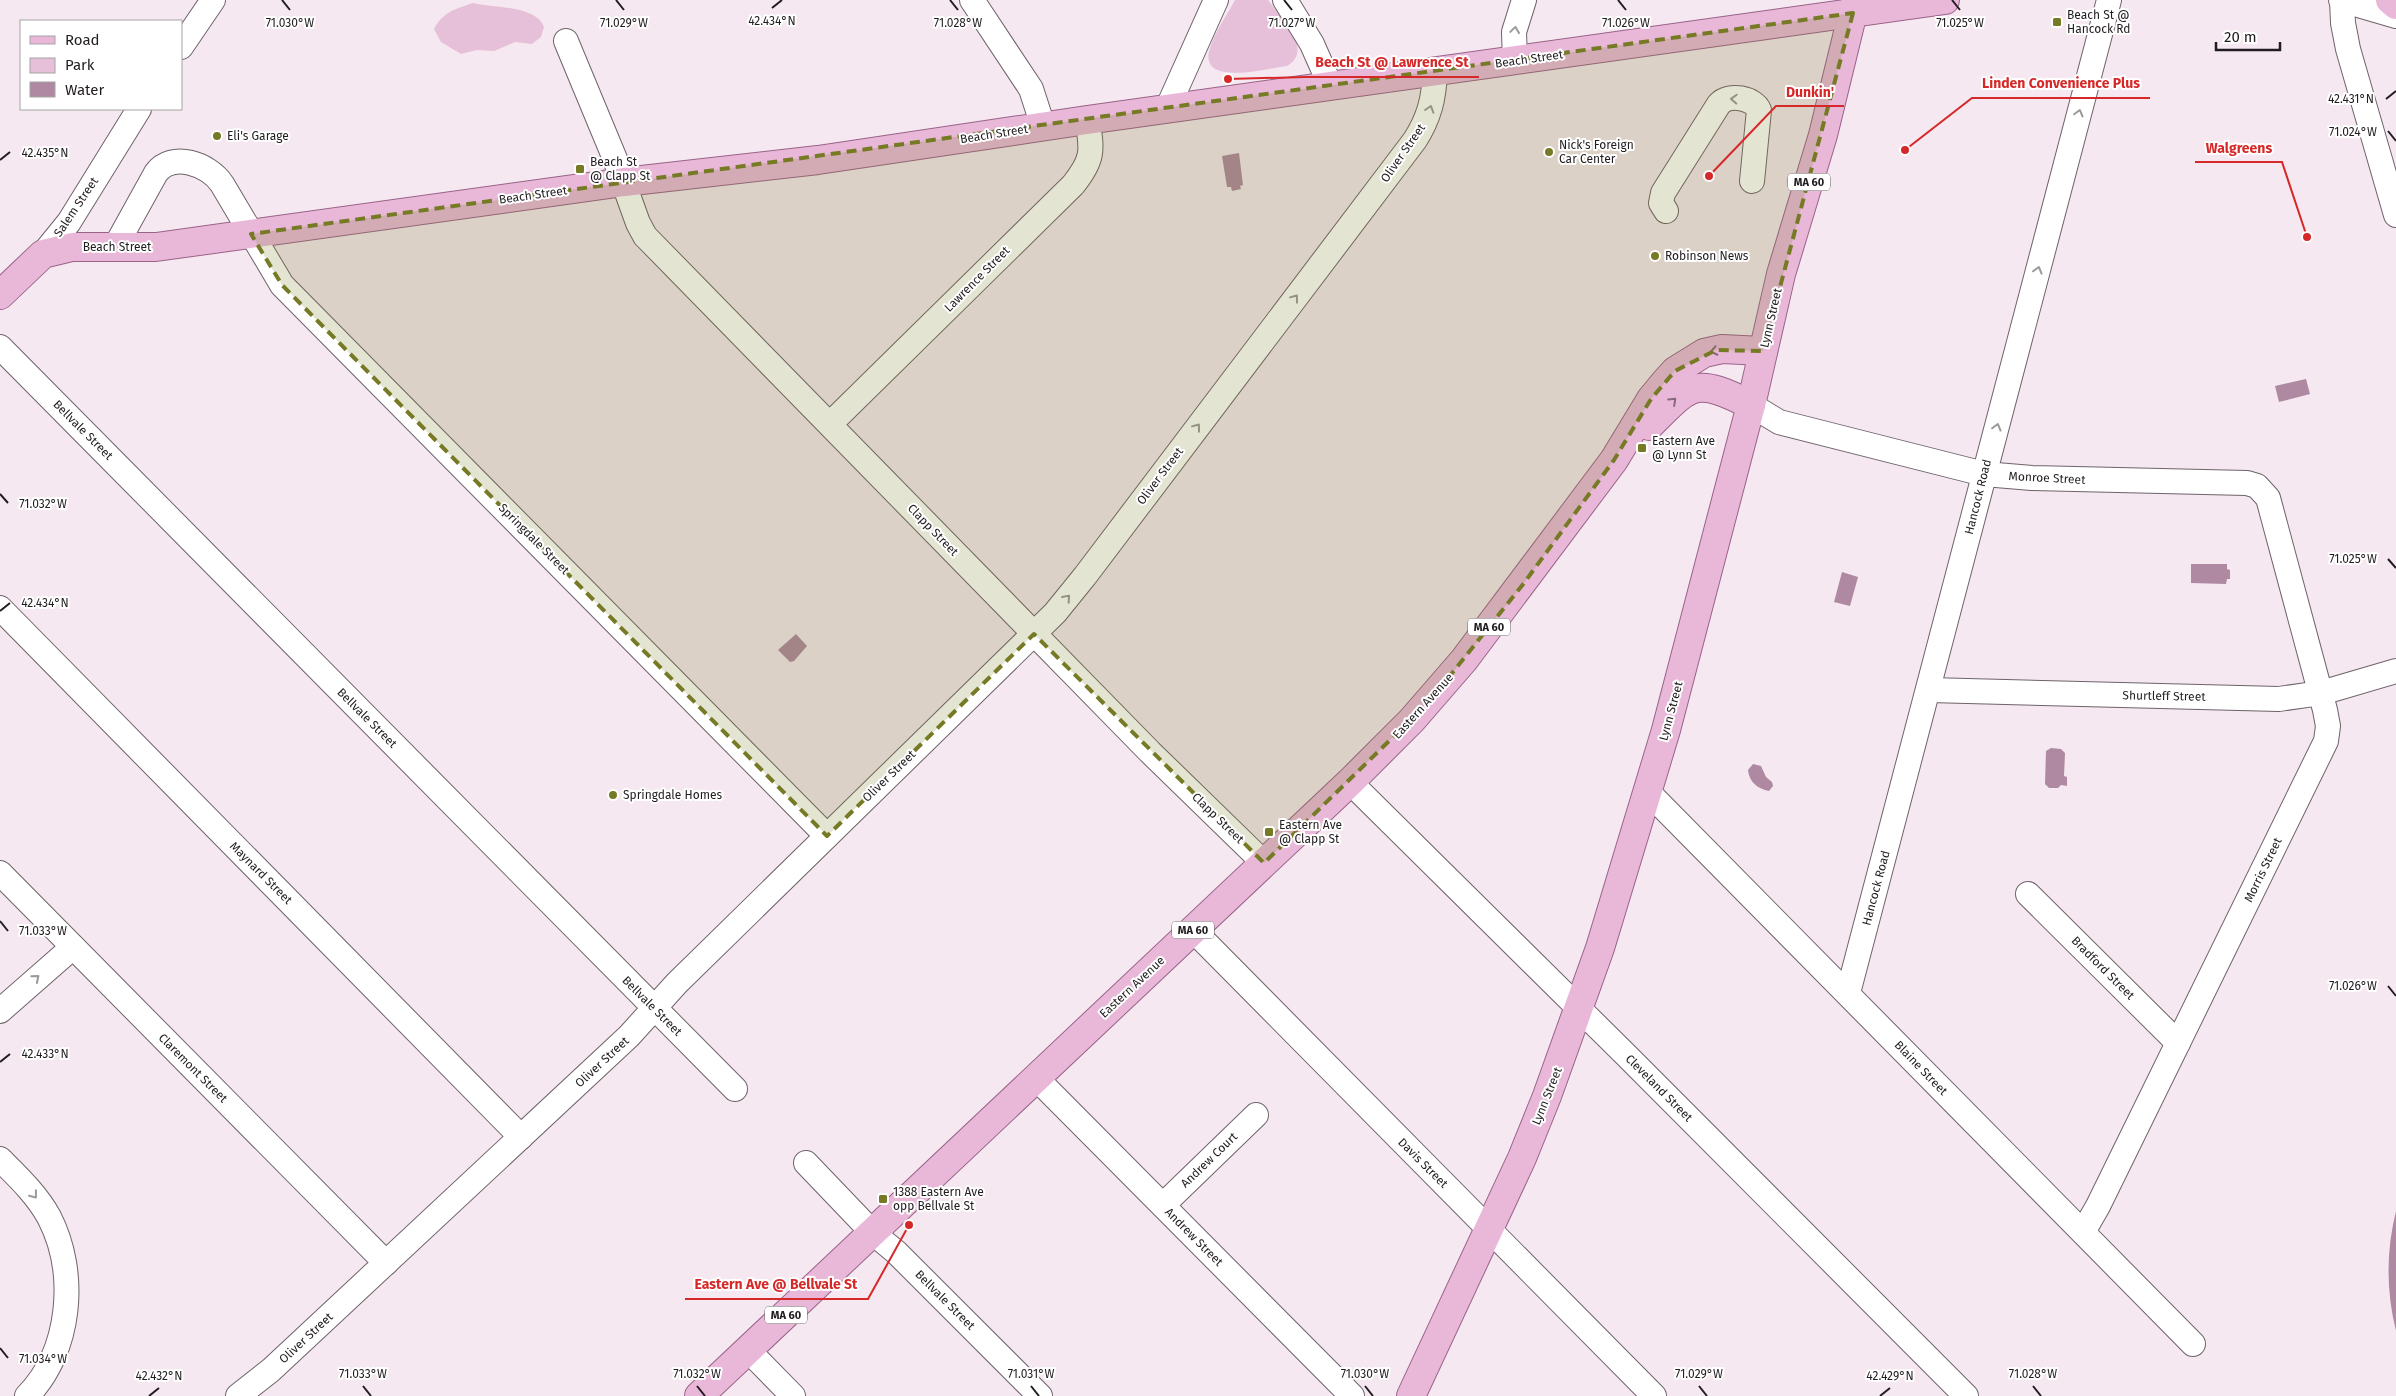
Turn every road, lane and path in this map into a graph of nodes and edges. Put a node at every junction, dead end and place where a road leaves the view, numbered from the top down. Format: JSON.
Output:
{"nodes":[{"id":1,"x":213,"y":0,"type":"edge"},
{"id":2,"x":972,"y":0,"type":"edge"},
{"id":3,"x":1216,"y":0,"type":"edge"},
{"id":4,"x":1285,"y":0,"type":"edge"},
{"id":5,"x":1524,"y":0,"type":"edge"},
{"id":6,"x":1946,"y":0,"type":"edge"},
{"id":7,"x":2109,"y":0,"type":"edge"},
{"id":8,"x":2342,"y":0,"type":"edge"},
{"id":9,"x":2390,"y":0,"type":"edge"},
{"id":10,"x":2396,"y":5,"type":"edge"},
{"id":11,"x":1854,"y":7,"type":"edge"},
{"id":12,"x":2396,"y":16,"type":"edge"},
{"id":13,"x":566,"y":41,"type":"dead end"},
{"id":14,"x":182,"y":46,"type":"edge"},
{"id":15,"x":1515,"y":61,"type":"junction"},
{"id":16,"x":1435,"y":72,"type":"junction"},
{"id":17,"x":1331,"y":87,"type":"junction"},
{"id":18,"x":1167,"y":109,"type":"junction"},
{"id":19,"x":138,"y":110,"type":"edge"},
{"id":20,"x":1087,"y":120,"type":"junction"},
{"id":21,"x":1043,"y":126,"type":"junction"},
{"id":22,"x":1752,"y":181,"type":"dead end"},
{"id":23,"x":624,"y":182,"type":"junction"},
{"id":24,"x":1666,"y":211,"type":"dead end"},
{"id":25,"x":2396,"y":215,"type":"edge"},
{"id":26,"x":251,"y":234,"type":"junction"},
{"id":27,"x":115,"y":247,"type":"junction"},
{"id":28,"x":42,"y":254,"type":"junction"},
{"id":29,"x":0,"y":295,"type":"edge"},
{"id":30,"x":0,"y":347,"type":"edge"},
{"id":31,"x":1763,"y":351,"type":"junction"},
{"id":32,"x":1751,"y":406,"type":"junction"},
{"id":33,"x":830,"y":424,"type":"junction"},
{"id":34,"x":1614,"y":460,"type":"junction"},
{"id":35,"x":1984,"y":474,"type":"junction"},
{"id":36,"x":2262,"y":490,"type":"joint"},
{"id":37,"x":0,"y":608,"type":"edge"},
{"id":38,"x":1034,"y":634,"type":"junction"},
{"id":39,"x":2396,"y":671,"type":"edge"},
{"id":40,"x":1929,"y":690,"type":"junction"},
{"id":41,"x":2320,"y":693,"type":"junction"},
{"id":42,"x":1350,"y":782,"type":"junction"},
{"id":43,"x":1649,"y":793,"type":"junction"},
{"id":44,"x":827,"y":836,"type":"junction"},
{"id":45,"x":1264,"y":863,"type":"junction"},
{"id":46,"x":0,"y":873,"type":"edge"},
{"id":47,"x":2028,"y":894,"type":"dead end"},
{"id":48,"x":1192,"y":930,"type":"junction"},
{"id":49,"x":73,"y":947,"type":"junction"},
{"id":50,"x":1848,"y":993,"type":"junction"},
{"id":51,"x":655,"y":1008,"type":"junction"},
{"id":52,"x":1580,"y":1010,"type":"junction"},
{"id":53,"x":0,"y":1011,"type":"edge"},
{"id":54,"x":2178,"y":1043,"type":"junction"},
{"id":55,"x":1036,"y":1078,"type":"junction"},
{"id":56,"x":735,"y":1089,"type":"dead end"},
{"id":57,"x":1256,"y":1115,"type":"dead end"},
{"id":58,"x":521,"y":1137,"type":"junction"},
{"id":59,"x":0,"y":1159,"type":"edge"},
{"id":60,"x":806,"y":1163,"type":"dead end"},
{"id":61,"x":1163,"y":1205,"type":"junction"},
{"id":62,"x":1489,"y":1230,"type":"junction"},
{"id":63,"x":2083,"y":1232,"type":"junction"},
{"id":64,"x":874,"y":1233,"type":"junction"},
{"id":65,"x":386,"y":1263,"type":"junction"},
{"id":66,"x":2193,"y":1344,"type":"dead end"},
{"id":67,"x":748,"y":1350,"type":"junction"},
{"id":68,"x":34,"y":1394,"type":"edge"},
{"id":69,"x":238,"y":1396,"type":"edge"},
{"id":70,"x":699,"y":1396,"type":"edge"},
{"id":71,"x":793,"y":1396,"type":"edge"},
{"id":72,"x":1040,"y":1396,"type":"edge"},
{"id":73,"x":1352,"y":1396,"type":"edge"},
{"id":74,"x":1411,"y":1396,"type":"edge"},
{"id":75,"x":1654,"y":1396,"type":"edge"},
{"id":76,"x":1966,"y":1396,"type":"edge"}],
"edges":[{"from":1,"to":14,"type":"street"},
{"from":2,"to":21,"type":"street"},
{"from":3,"to":18,"type":"street"},
{"from":4,"to":17,"type":"street"},
{"from":15,"to":5,"type":"street","one_way":true},
{"from":6,"to":11,"type":"main road","name":"Beach Street"},
{"from":35,"to":7,"type":"street","name":"Hancock Road","one_way":true},
{"from":8,"to":12,"type":"street"},
{"from":8,"to":25,"type":"street"},
{"from":9,"to":10,"type":"main road"},
{"from":11,"to":15,"type":"main road","name":"Beach Street"},
{"from":11,"to":31,"type":"main road","name":"Lynn Street","number":"MA 60"},
{"from":13,"to":23,"type":"street","name":"Clapp Street"},
{"from":15,"to":16,"type":"main road","name":"Beach Street"},
{"from":16,"to":17,"type":"main road","name":"Beach Street"},
{"from":38,"to":16,"type":"street","name":"Oliver Street","one_way":true},
{"from":17,"to":18,"type":"main road","name":"Beach Street"},
{"from":18,"to":20,"type":"main road","name":"Beach Street"},
{"from":19,"to":28,"type":"street","name":"Salem Street"},
{"from":20,"to":21,"type":"main road","name":"Beach Street"},
{"from":20,"to":33,"type":"street","name":"Lawrence Street"},
{"from":21,"to":23,"type":"main road","name":"Beach Street"},
{"from":22,"to":24,"type":"street","one_way":true},
{"from":23,"to":26,"type":"main road","name":"Beach Street"},
{"from":23,"to":33,"type":"street","name":"Clapp Street"},
{"from":26,"to":27,"type":"main road","name":"Beach Street"},
{"from":26,"to":27,"type":"street","name":"Springdale Street"},
{"from":26,"to":44,"type":"street","name":"Springdale Street"},
{"from":27,"to":28,"type":"main road","name":"Beach Street"},
{"from":28,"to":29,"type":"main road","name":"Salem Street"},
{"from":30,"to":51,"type":"street","name":"Bellvale Street"},
{"from":31,"to":32,"type":"main road","name":"Lynn Street","number":"MA 60"},
{"from":31,"to":34,"type":"main road","name":"Eastern Avenue","number":"MA 60","one_way":true},
{"from":34,"to":32,"type":"main road","name":"Eastern Avenue","number":"MA 60","one_way":true},
{"from":32,"to":35,"type":"street","name":"Monroe Street"},
{"from":32,"to":43,"type":"main road","name":"Lynn Street"},
{"from":33,"to":38,"type":"street","name":"Clapp Street"},
{"from":34,"to":42,"type":"main road","name":"Eastern Avenue","number":"MA 60"},
{"from":35,"to":36,"type":"street","name":"Monroe Street"},
{"from":35,"to":40,"type":"street","name":"Hancock Road"},
{"from":36,"to":41,"type":"street","name":"Morris Street"},
{"from":37,"to":58,"type":"street","name":"Maynard Street"},
{"from":38,"to":44,"type":"street","name":"Oliver Street"},
{"from":38,"to":45,"type":"street","name":"Clapp Street"},
{"from":39,"to":41,"type":"street","name":"Shurtleff Street"},
{"from":40,"to":41,"type":"street","name":"Shurtleff Street"},
{"from":40,"to":50,"type":"street","name":"Hancock Road"},
{"from":41,"to":54,"type":"street","name":"Morris Street"},
{"from":42,"to":45,"type":"main road","name":"Eastern Avenue","number":"MA 60"},
{"from":42,"to":52,"type":"street","name":"Cleveland Street"},
{"from":43,"to":50,"type":"street","name":"Blaine Street"},
{"from":43,"to":52,"type":"main road","name":"Lynn Street"},
{"from":44,"to":51,"type":"street","name":"Oliver Street"},
{"from":45,"to":48,"type":"main road","name":"Eastern Avenue","number":"MA 60"},
{"from":46,"to":49,"type":"street","name":"Claremont Street"},
{"from":47,"to":54,"type":"street","name":"Bradford Street"},
{"from":48,"to":55,"type":"main road","name":"Eastern Avenue","number":"MA 60"},
{"from":48,"to":62,"type":"street","name":"Davis Street"},
{"from":53,"to":49,"type":"street","one_way":true},
{"from":49,"to":65,"type":"street","name":"Claremont Street"},
{"from":50,"to":63,"type":"street","name":"Blaine Street"},
{"from":51,"to":56,"type":"street","name":"Bellvale Street"},
{"from":51,"to":58,"type":"street","name":"Oliver Street"},
{"from":52,"to":62,"type":"main road","name":"Lynn Street"},
{"from":52,"to":76,"type":"street","name":"Cleveland Street"},
{"from":54,"to":63,"type":"street","name":"Morris Street"},
{"from":55,"to":61,"type":"street","name":"Andrew Street"},
{"from":55,"to":64,"type":"main road","name":"Eastern Avenue","number":"MA 60"},
{"from":57,"to":61,"type":"street","name":"Andrew Court"},
{"from":58,"to":65,"type":"street","name":"Oliver Street"},
{"from":59,"to":68,"type":"street","one_way":true},
{"from":60,"to":64,"type":"street","name":"Bellvale Street"},
{"from":61,"to":73,"type":"street","name":"Andrew Street"},
{"from":62,"to":74,"type":"main road","name":"Lynn Street"},
{"from":62,"to":75,"type":"street","name":"Davis Street"},
{"from":63,"to":66,"type":"street","name":"Blaine Street"},
{"from":64,"to":67,"type":"main road","name":"Eastern Avenue","number":"MA 60"},
{"from":64,"to":72,"type":"street","name":"Bellvale Street"},
{"from":65,"to":69,"type":"street","name":"Oliver Street"},
{"from":67,"to":70,"type":"main road","name":"Eastern Avenue","number":"MA 60"},
{"from":67,"to":71,"type":"street"}]}
